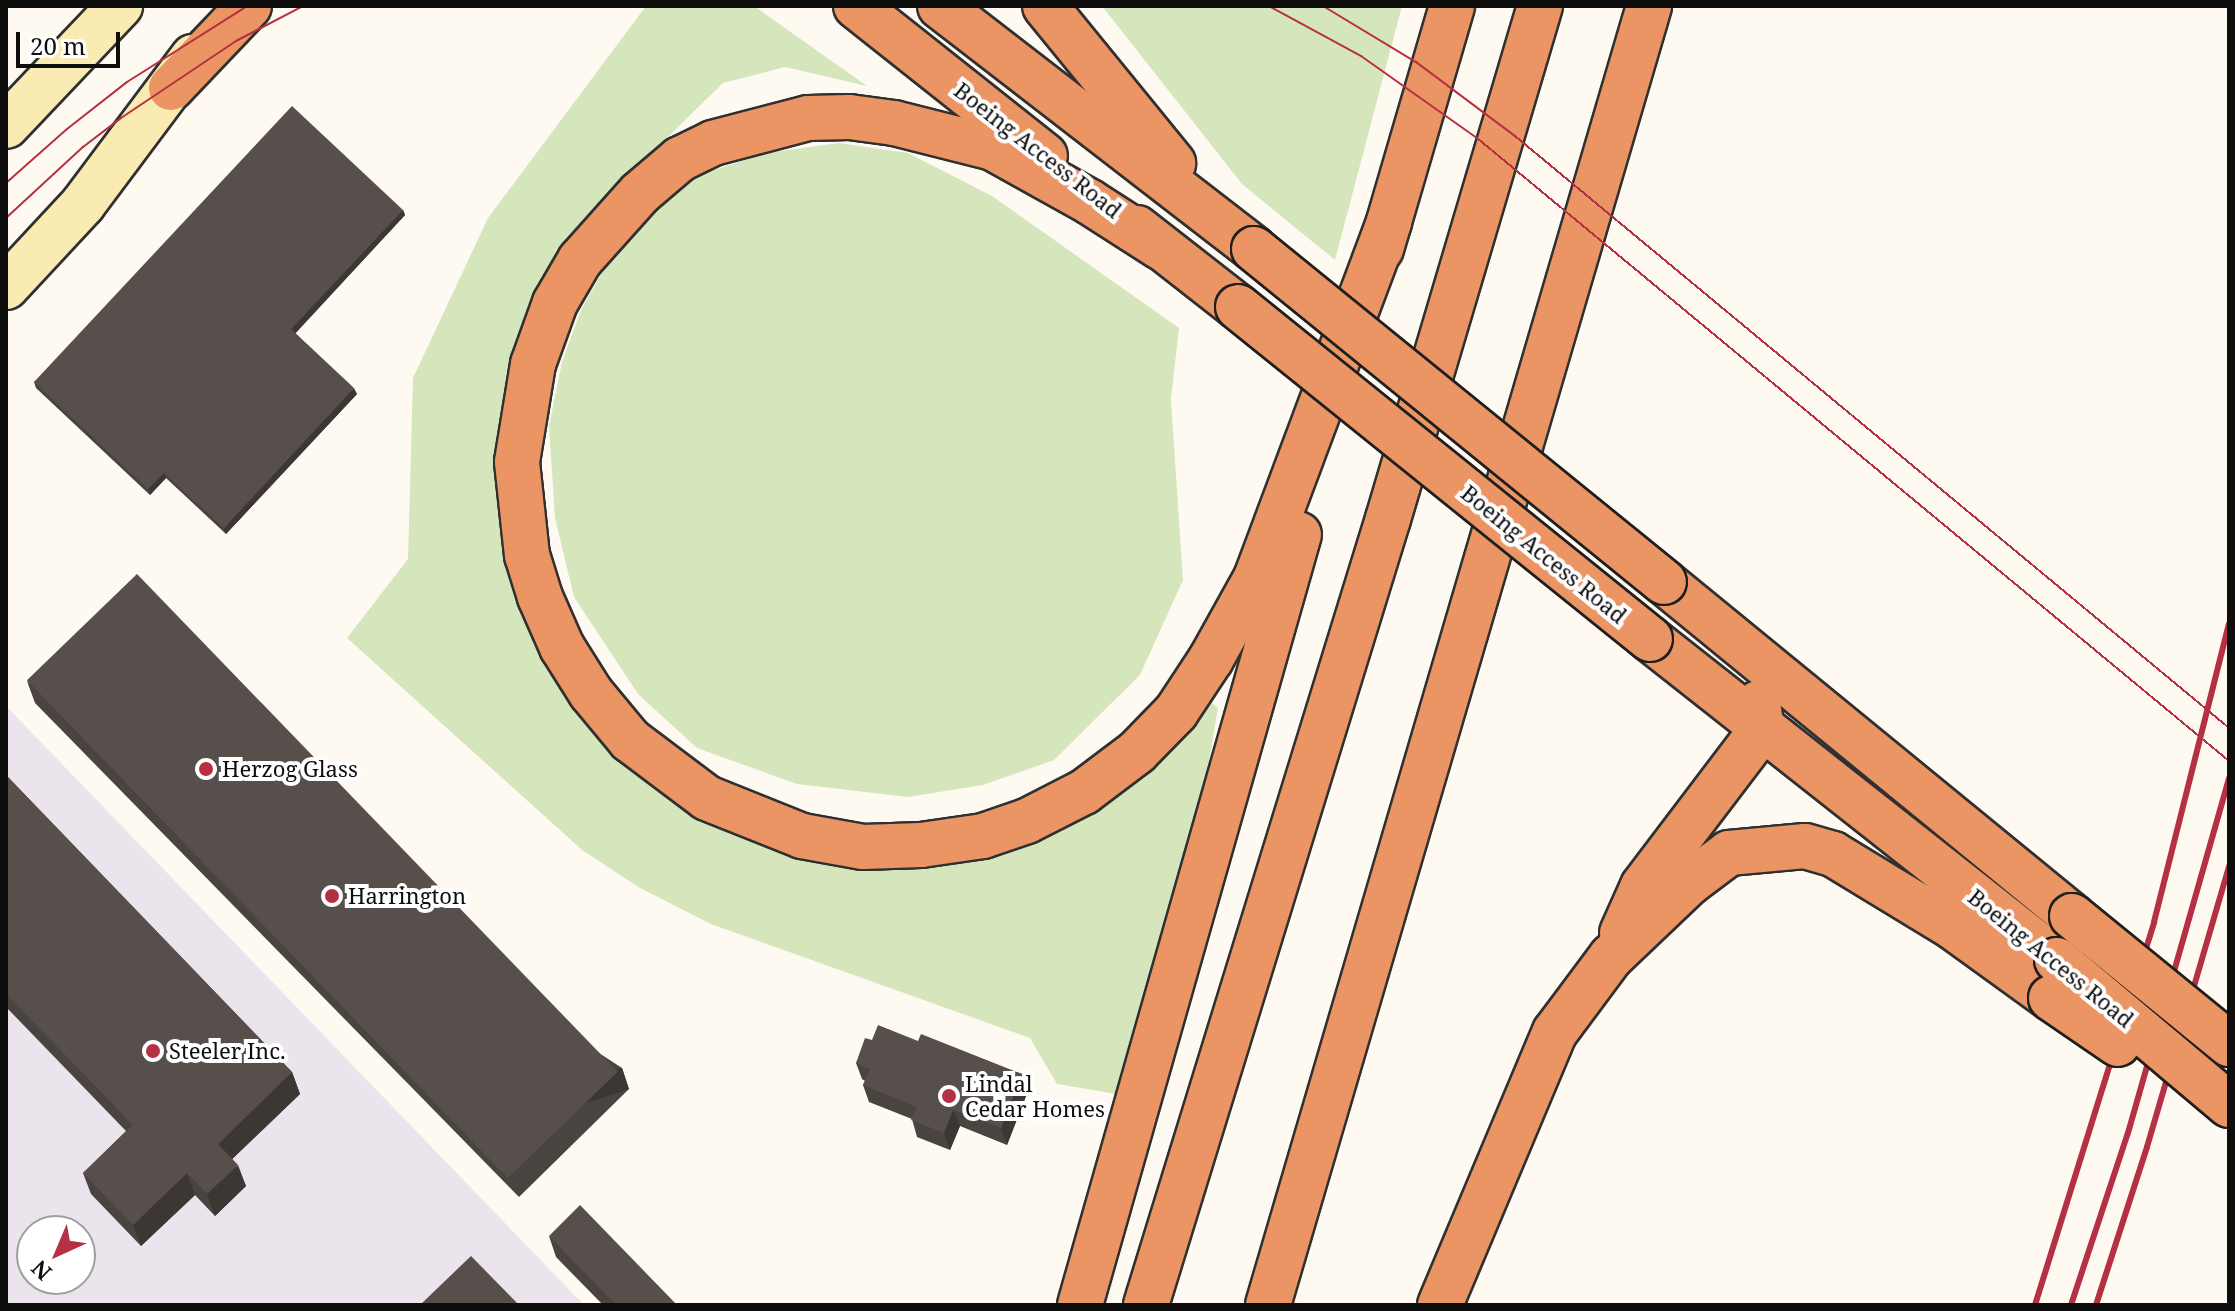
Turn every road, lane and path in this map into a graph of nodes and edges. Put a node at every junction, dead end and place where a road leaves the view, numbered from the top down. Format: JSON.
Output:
{"nodes":[{"id":1,"x":120,"y":6,"type":"edge"},
{"id":2,"x":230,"y":6,"type":"edge"},
{"id":3,"x":249,"y":6,"type":"edge"},
{"id":4,"x":856,"y":6,"type":"edge"},
{"id":5,"x":940,"y":6,"type":"edge"},
{"id":6,"x":1045,"y":6,"type":"edge"},
{"id":7,"x":1452,"y":6,"type":"edge"},
{"id":8,"x":1540,"y":6,"type":"edge"},
{"id":9,"x":1649,"y":6,"type":"edge"},
{"id":10,"x":171,"y":88,"type":"junction"},
{"id":11,"x":6,"y":126,"type":"edge"},
{"id":12,"x":1389,"y":222,"type":"junction"},
{"id":13,"x":1238,"y":236,"type":"junction"},
{"id":14,"x":1160,"y":247,"type":"junction"},
{"id":15,"x":6,"y":287,"type":"edge"},
{"id":16,"x":1752,"y":657,"type":"junction"},
{"id":17,"x":1762,"y":729,"type":"junction"},
{"id":18,"x":1611,"y":957,"type":"junction"},
{"id":19,"x":2054,"y":979,"type":"junction"},
{"id":20,"x":2229,"y":1044,"type":"edge"},
{"id":21,"x":2229,"y":1105,"type":"edge"},
{"id":22,"x":2229,"y":1121,"type":"edge"},
{"id":23,"x":1080,"y":1305,"type":"edge"},
{"id":24,"x":1146,"y":1305,"type":"edge"},
{"id":25,"x":1268,"y":1305,"type":"edge"},
{"id":26,"x":1440,"y":1305,"type":"edge"}],
"edges":[{"from":1,"to":11,"type":"main road"},
{"from":2,"to":10,"type":"main road"},
{"from":3,"to":10,"type":"highway"},
{"from":4,"to":14,"type":"highway","name":"Boeing Access Road"},
{"from":5,"to":13,"type":"highway","name":"Boeing Access Road"},
{"from":6,"to":13,"type":"highway"},
{"from":7,"to":12,"type":"highway"},
{"from":8,"to":24,"type":"highway"},
{"from":9,"to":25,"type":"highway"},
{"from":10,"to":15,"type":"main road"},
{"from":12,"to":14,"type":"highway"},
{"from":12,"to":23,"type":"highway"},
{"from":13,"to":16,"type":"highway","name":"Boeing Access Road","bridge":true},
{"from":14,"to":17,"type":"highway","name":"Boeing Access Road","bridge":true},
{"from":16,"to":17,"type":"highway"},
{"from":16,"to":20,"type":"highway","name":"Boeing Access Road","bridge":true},
{"from":17,"to":18,"type":"highway"},
{"from":17,"to":19,"type":"highway","name":"Boeing Access Road"},
{"from":18,"to":19,"type":"highway"},
{"from":18,"to":26,"type":"highway"},
{"from":19,"to":21,"type":"highway","name":"Boeing Access Road","bridge":true},
{"from":19,"to":22,"type":"highway","bridge":true}]}
